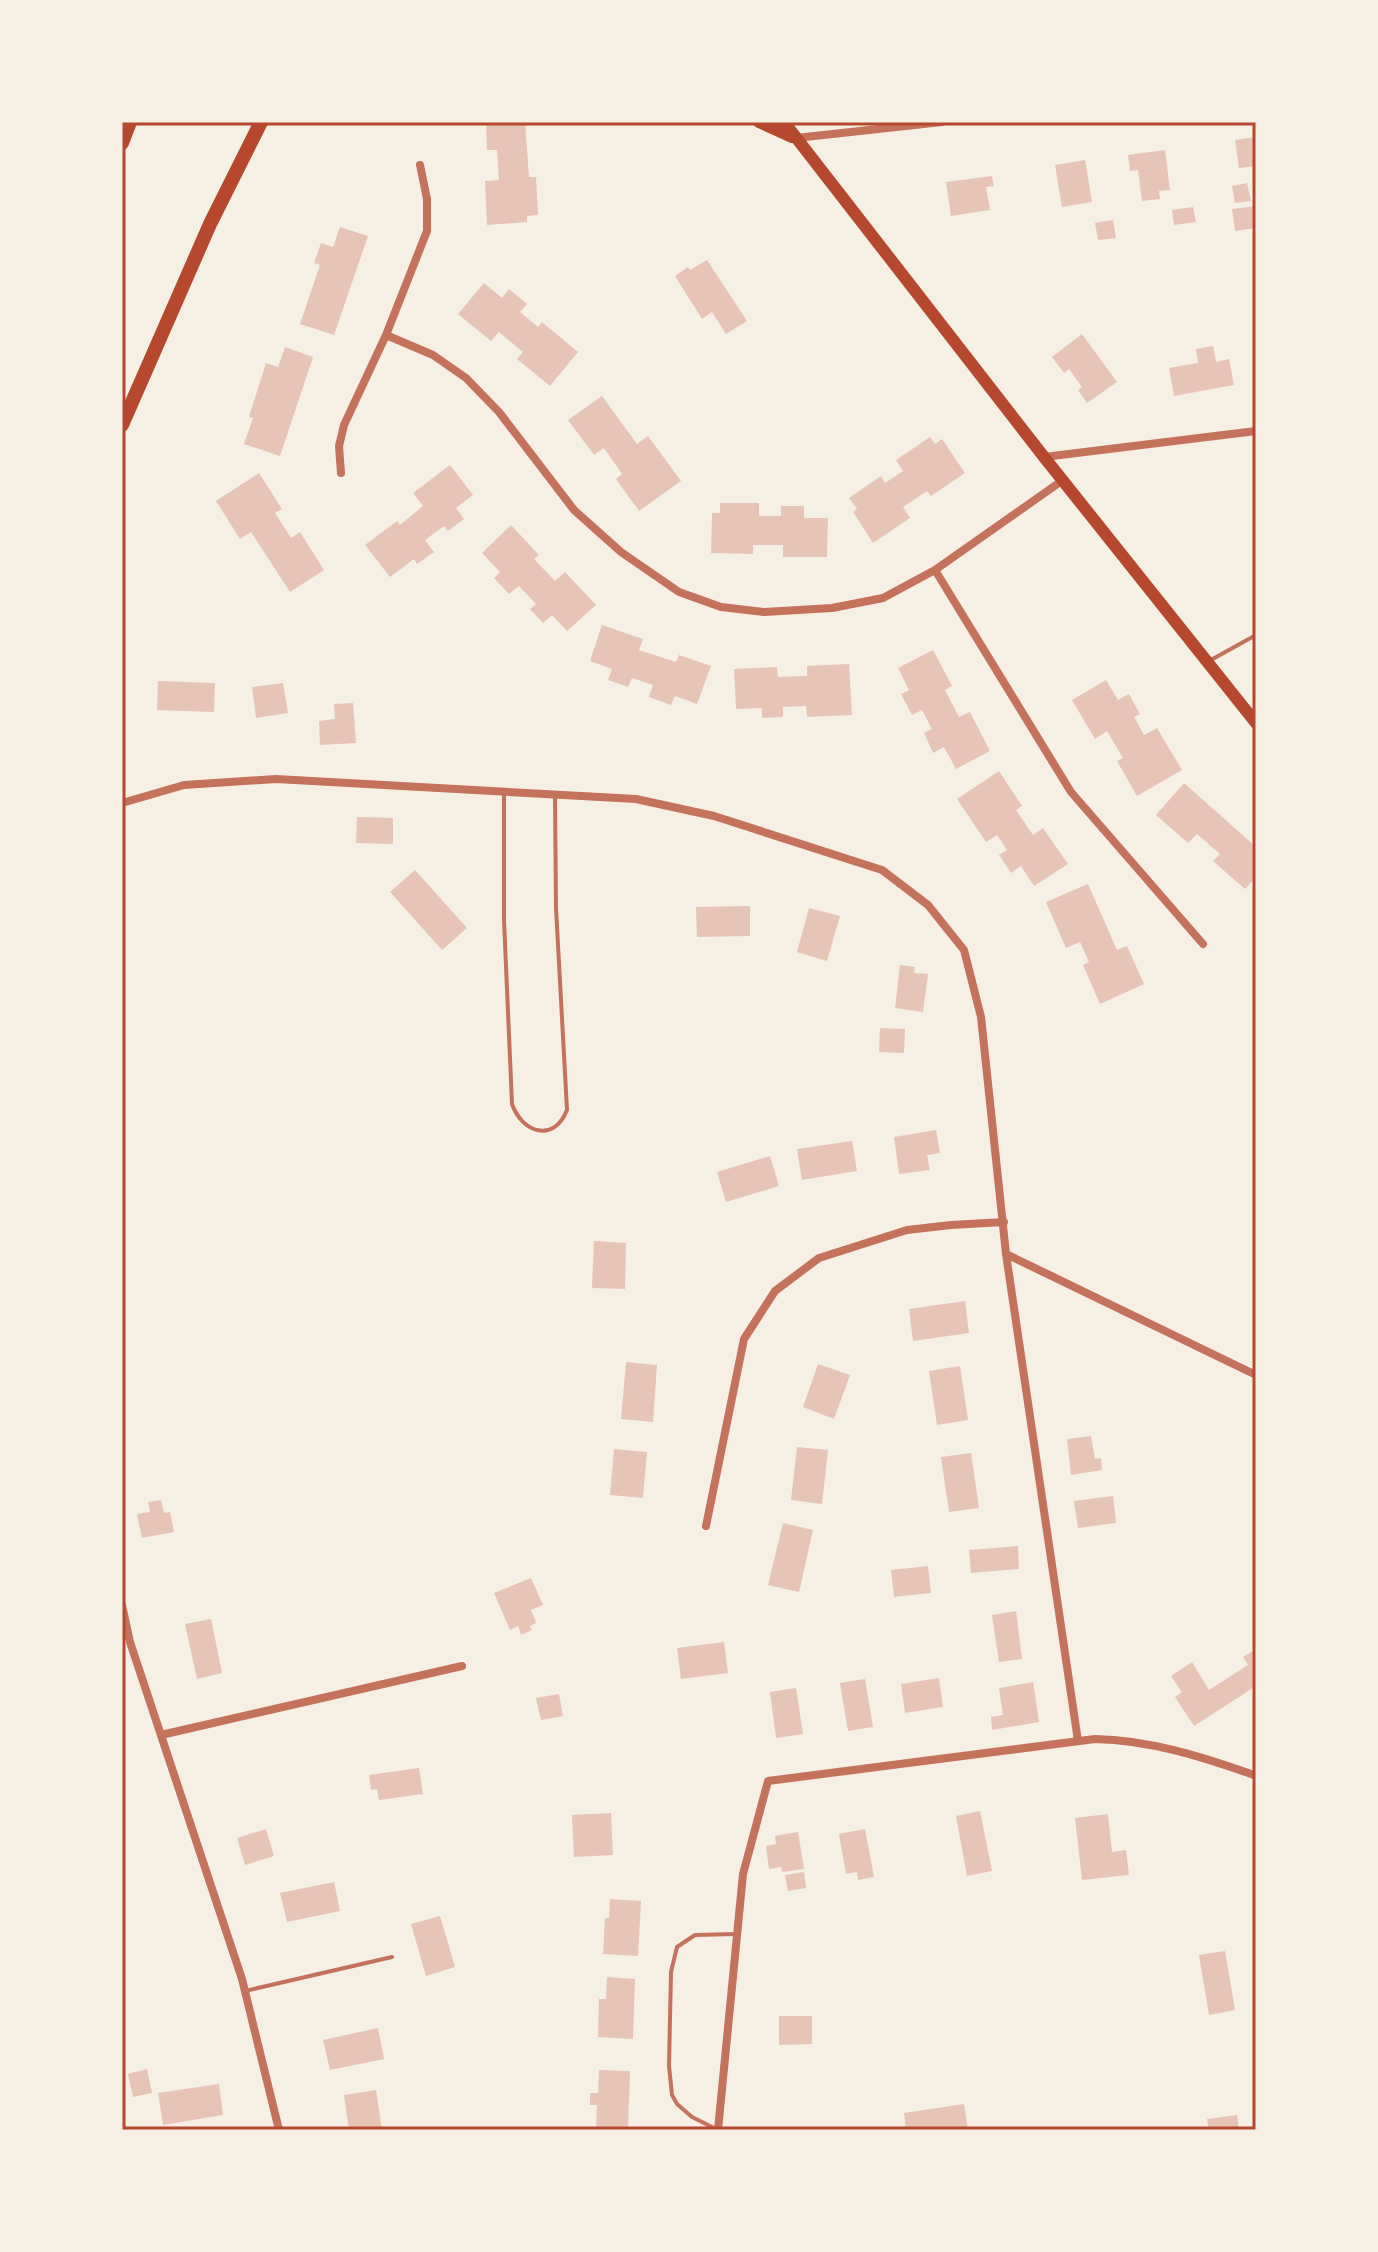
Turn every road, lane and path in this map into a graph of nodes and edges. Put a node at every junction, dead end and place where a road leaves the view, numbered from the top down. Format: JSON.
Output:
{"nodes":[{"id":1,"x":130,"y":122,"type":"edge"},
{"id":2,"x":261,"y":122,"type":"edge"},
{"id":3,"x":759,"y":122,"type":"edge"},
{"id":4,"x":784,"y":122,"type":"edge"},
{"id":5,"x":942,"y":122,"type":"edge"},
{"id":6,"x":795,"y":138,"type":"junction"},
{"id":7,"x":122,"y":143,"type":"edge"},
{"id":8,"x":420,"y":165,"type":"dead end"},
{"id":9,"x":386,"y":335,"type":"junction"},
{"id":10,"x":122,"y":425,"type":"edge"},
{"id":11,"x":1256,"y":431,"type":"edge"},
{"id":12,"x":1044,"y":457,"type":"junction"},
{"id":13,"x":341,"y":473,"type":"dead end"},
{"id":14,"x":1063,"y":480,"type":"junction"},
{"id":15,"x":935,"y":570,"type":"junction"},
{"id":16,"x":1256,"y":635,"type":"edge"},
{"id":17,"x":1208,"y":662,"type":"junction"},
{"id":18,"x":1256,"y":723,"type":"edge"},
{"id":19,"x":504,"y":792,"type":"junction"},
{"id":20,"x":555,"y":794,"type":"junction"},
{"id":21,"x":122,"y":803,"type":"edge"},
{"id":22,"x":1203,"y":944,"type":"dead end"},
{"id":23,"x":1004,"y":1222,"type":"junction"},
{"id":24,"x":1006,"y":1254,"type":"junction"},
{"id":25,"x":1256,"y":1375,"type":"edge"},
{"id":26,"x":706,"y":1526,"type":"dead end"},
{"id":27,"x":122,"y":1605,"type":"edge"},
{"id":28,"x":462,"y":1666,"type":"dead end"},
{"id":29,"x":161,"y":1735,"type":"junction"},
{"id":30,"x":1078,"y":1741,"type":"junction"},
{"id":31,"x":1255,"y":1776,"type":"edge"},
{"id":32,"x":737,"y":1934,"type":"junction"},
{"id":33,"x":392,"y":1957,"type":"dead end"},
{"id":34,"x":245,"y":1991,"type":"junction"},
{"id":35,"x":279,"y":2130,"type":"edge"},
{"id":36,"x":718,"y":2130,"type":"edge"}],
"edges":[{"from":1,"to":7,"type":"highway"},
{"from":2,"to":10,"type":"highway"},
{"from":3,"to":6,"type":"main road"},
{"from":4,"to":6,"type":"main road"},
{"from":5,"to":6,"type":"street"},
{"from":6,"to":12,"type":"main road"},
{"from":8,"to":9,"type":"street"},
{"from":9,"to":13,"type":"street"},
{"from":9,"to":15,"type":"street"},
{"from":11,"to":12,"type":"street"},
{"from":12,"to":14,"type":"main road"},
{"from":14,"to":15,"type":"street"},
{"from":14,"to":17,"type":"main road"},
{"from":15,"to":22,"type":"street"},
{"from":16,"to":17,"type":"lane"},
{"from":17,"to":18,"type":"main road"},
{"from":19,"to":20,"type":"street"},
{"from":19,"to":20,"type":"lane"},
{"from":19,"to":21,"type":"street"},
{"from":20,"to":23,"type":"street"},
{"from":23,"to":24,"type":"street"},
{"from":23,"to":26,"type":"street"},
{"from":24,"to":25,"type":"street"},
{"from":24,"to":30,"type":"street"},
{"from":27,"to":29,"type":"street"},
{"from":28,"to":29,"type":"street"},
{"from":29,"to":34,"type":"street"},
{"from":30,"to":31,"type":"street"},
{"from":30,"to":32,"type":"street"},
{"from":32,"to":36,"type":"street"},
{"from":32,"to":36,"type":"lane"},
{"from":33,"to":34,"type":"lane"},
{"from":34,"to":35,"type":"street"}]}
